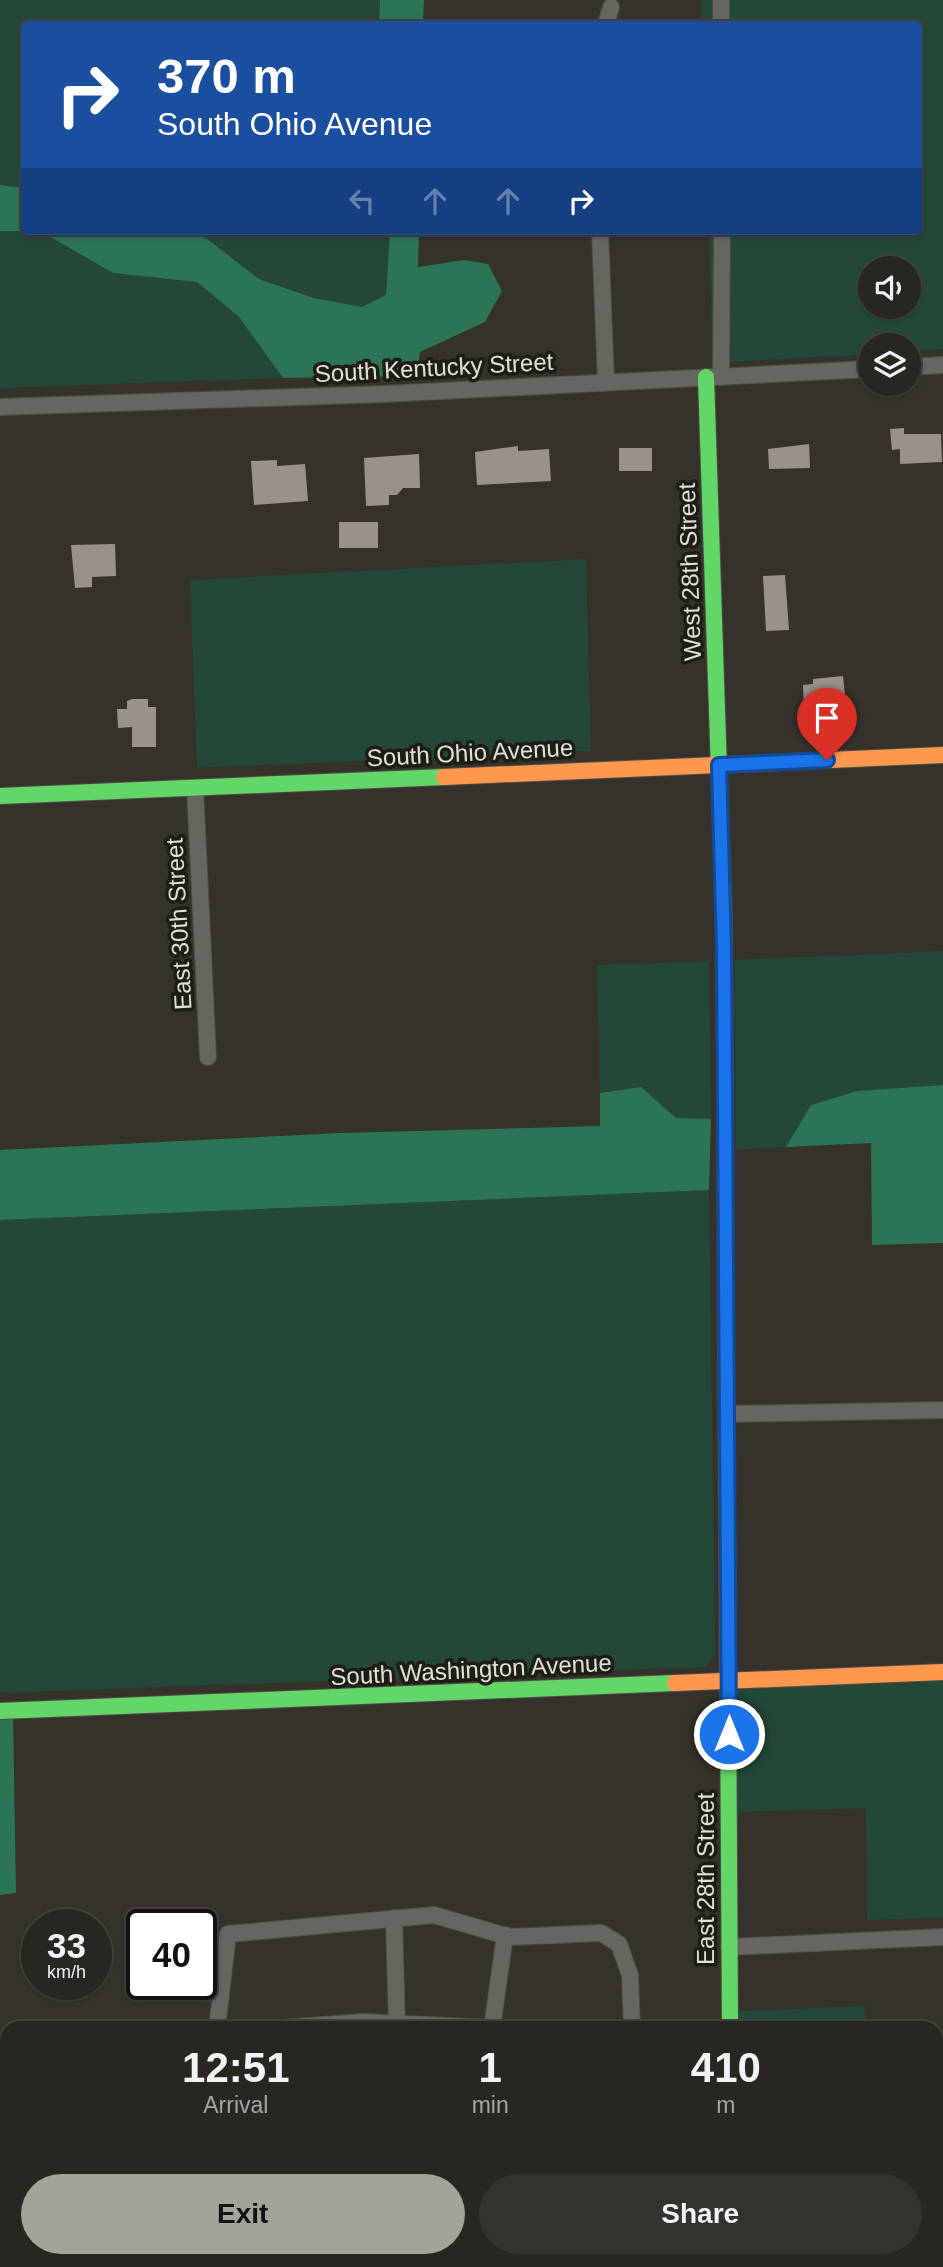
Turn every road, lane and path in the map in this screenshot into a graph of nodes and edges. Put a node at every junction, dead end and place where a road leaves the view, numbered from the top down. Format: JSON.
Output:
{"nodes":[{"id":1,"x":721,"y":0,"type":"edge"},
{"id":2,"x":611,"y":7,"type":"dead end"},
{"id":3,"x":608,"y":21,"type":"edge"},
{"id":4,"x":721,"y":21,"type":"edge"},
{"id":5,"x":600,"y":235,"type":"edge"},
{"id":6,"x":722,"y":235,"type":"edge"},
{"id":7,"x":943,"y":365,"type":"edge"},
{"id":8,"x":921,"y":366,"type":"edge"},
{"id":9,"x":858,"y":370,"type":"edge"},
{"id":10,"x":713,"y":377,"type":"junction"},
{"id":11,"x":606,"y":382,"type":"junction"},
{"id":12,"x":0,"y":407,"type":"edge"},
{"id":13,"x":943,"y":755,"type":"edge"},
{"id":14,"x":719,"y":765,"type":"junction"},
{"id":15,"x":195,"y":788,"type":"junction"},
{"id":16,"x":0,"y":796,"type":"edge"},
{"id":17,"x":208,"y":1057,"type":"dead end"},
{"id":18,"x":943,"y":1410,"type":"edge"},
{"id":19,"x":729,"y":1414,"type":"junction"},
{"id":20,"x":943,"y":1672,"type":"edge"},
{"id":21,"x":729,"y":1681,"type":"junction"},
{"id":22,"x":0,"y":1711,"type":"edge"},
{"id":23,"x":394,"y":1918,"type":"junction"},
{"id":24,"x":505,"y":1936,"type":"junction"},
{"id":25,"x":943,"y":1937,"type":"edge"},
{"id":26,"x":729,"y":1947,"type":"junction"},
{"id":27,"x":218,"y":2021,"type":"edge"},
{"id":28,"x":397,"y":2021,"type":"edge"},
{"id":29,"x":493,"y":2021,"type":"edge"},
{"id":30,"x":632,"y":2021,"type":"edge"},
{"id":31,"x":730,"y":2021,"type":"edge"}],
"edges":[{"from":1,"to":4,"type":"street"},
{"from":2,"to":3,"type":"street"},
{"from":5,"to":11,"type":"street"},
{"from":6,"to":10,"type":"street"},
{"from":7,"to":8,"type":"street"},
{"from":9,"to":10,"type":"street","name":"South Kentucky Street"},
{"from":10,"to":11,"type":"street","name":"South Kentucky Street"},
{"from":10,"to":14,"type":"street","name":"West 28th Street"},
{"from":11,"to":12,"type":"street","name":"South Kentucky Street"},
{"from":13,"to":14,"type":"street","name":"South Ohio Avenue"},
{"from":14,"to":15,"type":"street","name":"South Ohio Avenue"},
{"from":14,"to":19,"type":"street","name":"East 28th Street"},
{"from":15,"to":16,"type":"street","name":"South Ohio Avenue"},
{"from":15,"to":17,"type":"street","name":"East 30th Street"},
{"from":18,"to":19,"type":"street"},
{"from":19,"to":21,"type":"street","name":"East 28th Street"},
{"from":20,"to":21,"type":"street","name":"South Washington Avenue"},
{"from":21,"to":22,"type":"street","name":"South Washington Avenue"},
{"from":21,"to":26,"type":"street","name":"East 28th Street"},
{"from":23,"to":24,"type":"street"},
{"from":23,"to":27,"type":"street"},
{"from":23,"to":28,"type":"street"},
{"from":24,"to":29,"type":"street"},
{"from":24,"to":30,"type":"street"},
{"from":25,"to":26,"type":"street"},
{"from":26,"to":31,"type":"street","name":"East 28th Street"}]}
